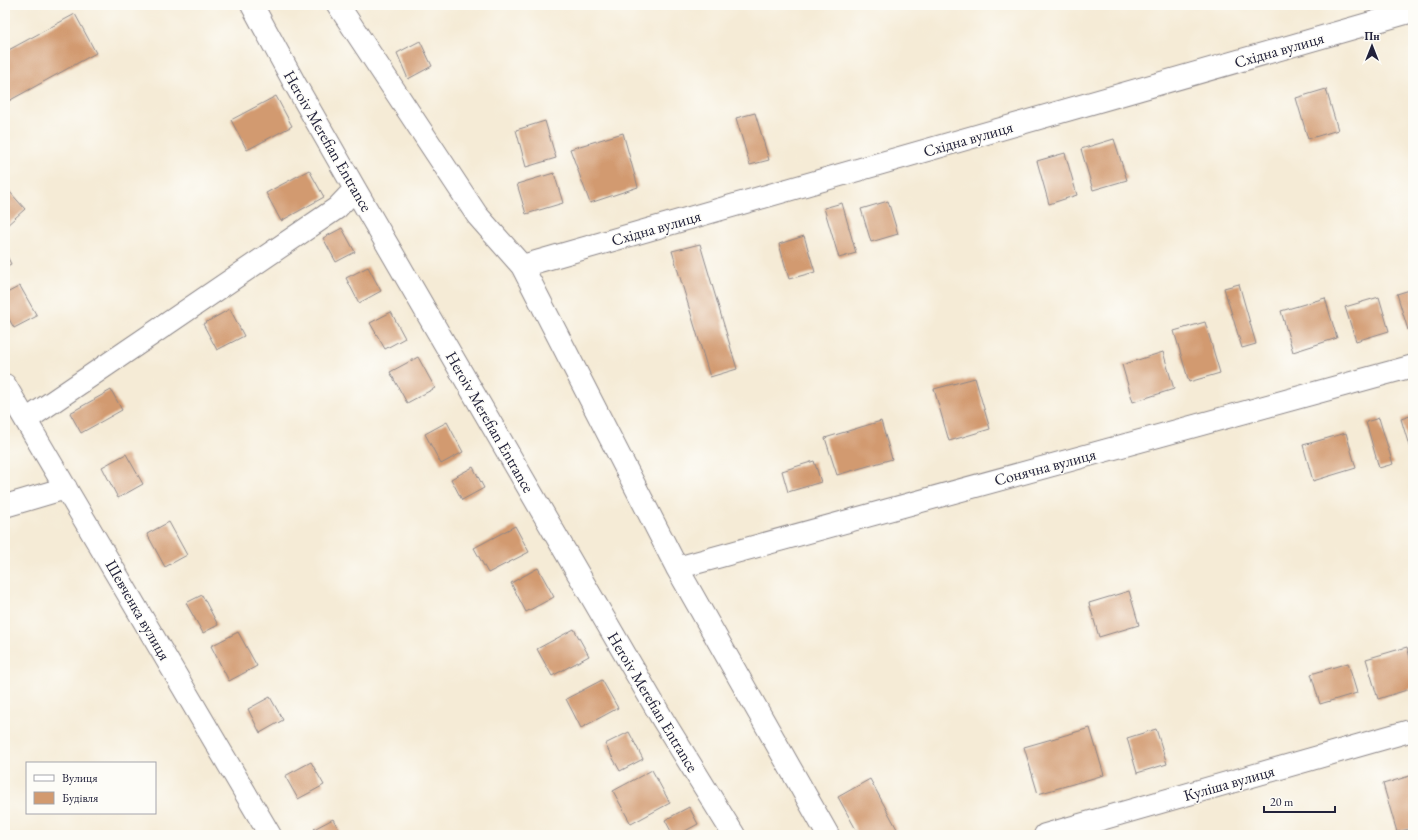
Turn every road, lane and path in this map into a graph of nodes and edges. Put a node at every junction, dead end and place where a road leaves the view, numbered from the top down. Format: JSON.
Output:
{"nodes":[{"id":1,"x":252,"y":5,"type":"edge"},
{"id":2,"x":338,"y":5,"type":"edge"},
{"id":3,"x":1413,"y":11,"type":"edge"},
{"id":4,"x":355,"y":189,"type":"junction"},
{"id":5,"x":522,"y":266,"type":"junction"},
{"id":6,"x":1413,"y":366,"type":"edge"},
{"id":7,"x":5,"y":385,"type":"edge"},
{"id":8,"x":26,"y":420,"type":"junction"},
{"id":9,"x":66,"y":488,"type":"junction"},
{"id":10,"x":5,"y":506,"type":"edge"},
{"id":11,"x":677,"y":568,"type":"junction"},
{"id":12,"x":1413,"y":730,"type":"edge"},
{"id":13,"x":270,"y":835,"type":"edge"},
{"id":14,"x":734,"y":835,"type":"edge"},
{"id":15,"x":828,"y":835,"type":"edge"},
{"id":16,"x":1045,"y":835,"type":"edge"}],
"edges":[{"from":1,"to":4,"type":"street","name":"Heroiv Merefian Entrance"},
{"from":2,"to":5,"type":"street"},
{"from":3,"to":5,"type":"street","name":"Східна вулиця"},
{"from":4,"to":8,"type":"street"},
{"from":4,"to":14,"type":"street","name":"Heroiv Merefian Entrance"},
{"from":5,"to":11,"type":"street"},
{"from":6,"to":11,"type":"street","name":"Сонячна вулиця"},
{"from":7,"to":8,"type":"street","name":"Шевченка вулиця"},
{"from":8,"to":9,"type":"street","name":"Шевченка вулиця"},
{"from":9,"to":10,"type":"street"},
{"from":9,"to":13,"type":"street","name":"Шевченка вулиця"},
{"from":11,"to":15,"type":"street"},
{"from":12,"to":16,"type":"street","name":"Куліша вулиця"}]}
